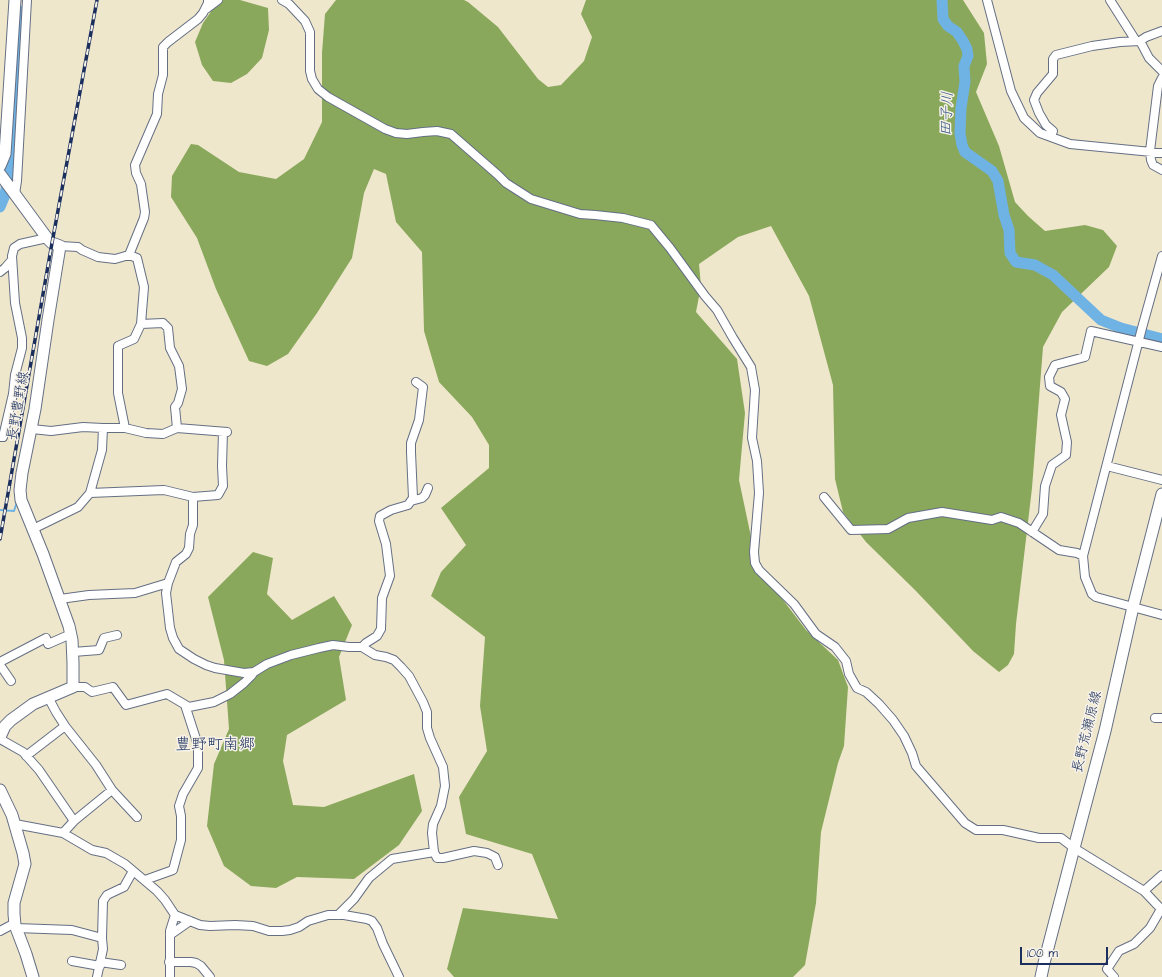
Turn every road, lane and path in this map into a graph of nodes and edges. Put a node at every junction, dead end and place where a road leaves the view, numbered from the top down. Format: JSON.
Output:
{"nodes":[{"id":1,"x":15,"y":0,"type":"edge"},
{"id":2,"x":27,"y":0,"type":"edge"},
{"id":3,"x":208,"y":0,"type":"edge"},
{"id":4,"x":218,"y":0,"type":"edge"},
{"id":5,"x":282,"y":0,"type":"edge"},
{"id":6,"x":987,"y":0,"type":"edge"},
{"id":7,"x":1110,"y":0,"type":"edge"},
{"id":8,"x":205,"y":10,"type":"junction"},
{"id":9,"x":1162,"y":31,"type":"edge"},
{"id":10,"x":18,"y":39,"type":"junction"},
{"id":11,"x":1138,"y":41,"type":"junction"},
{"id":12,"x":1162,"y":71,"type":"edge"},
{"id":13,"x":1162,"y":78,"type":"edge"},
{"id":14,"x":4,"y":124,"type":"edge"},
{"id":15,"x":1051,"y":137,"type":"junction"},
{"id":16,"x":1150,"y":151,"type":"junction"},
{"id":17,"x":1162,"y":153,"type":"edge"},
{"id":18,"x":0,"y":166,"type":"edge"},
{"id":19,"x":1162,"y":170,"type":"edge"},
{"id":20,"x":3,"y":177,"type":"edge"},
{"id":21,"x":14,"y":192,"type":"junction"},
{"id":22,"x":47,"y":238,"type":"junction"},
{"id":23,"x":60,"y":246,"type":"junction"},
{"id":24,"x":129,"y":255,"type":"junction"},
{"id":25,"x":1162,"y":256,"type":"edge"},
{"id":26,"x":12,"y":260,"type":"junction"},
{"id":27,"x":0,"y":272,"type":"edge"},
{"id":28,"x":141,"y":324,"type":"junction"},
{"id":29,"x":1139,"y":340,"type":"junction"},
{"id":30,"x":1162,"y":347,"type":"edge"},
{"id":31,"x":416,"y":382,"type":"dead end"},
{"id":32,"x":103,"y":428,"type":"junction"},
{"id":33,"x":125,"y":428,"type":"junction"},
{"id":34,"x":177,"y":428,"type":"junction"},
{"id":35,"x":32,"y":429,"type":"junction"},
{"id":36,"x":0,"y":436,"type":"edge"},
{"id":37,"x":1107,"y":466,"type":"junction"},
{"id":38,"x":1162,"y":480,"type":"edge"},
{"id":39,"x":428,"y":488,"type":"dead end"},
{"id":40,"x":90,"y":493,"type":"junction"},
{"id":41,"x":1162,"y":494,"type":"edge"},
{"id":42,"x":193,"y":497,"type":"junction"},
{"id":43,"x":824,"y":498,"type":"dead end"},
{"id":44,"x":411,"y":502,"type":"junction"},
{"id":45,"x":33,"y":529,"type":"junction"},
{"id":46,"x":1032,"y":532,"type":"junction"},
{"id":47,"x":1083,"y":556,"type":"junction"},
{"id":48,"x":168,"y":583,"type":"junction"},
{"id":49,"x":60,"y":599,"type":"junction"},
{"id":50,"x":1133,"y":607,"type":"junction"},
{"id":51,"x":1162,"y":615,"type":"edge"},
{"id":52,"x":71,"y":634,"type":"junction"},
{"id":53,"x":117,"y":635,"type":"dead end"},
{"id":54,"x":362,"y":647,"type":"junction"},
{"id":55,"x":73,"y":652,"type":"junction"},
{"id":56,"x":0,"y":662,"type":"edge"},
{"id":57,"x":0,"y":665,"type":"edge"},
{"id":58,"x":254,"y":672,"type":"junction"},
{"id":59,"x":11,"y":681,"type":"dead end"},
{"id":60,"x":73,"y":687,"type":"junction"},
{"id":61,"x":48,"y":697,"type":"junction"},
{"id":62,"x":185,"y":705,"type":"junction"},
{"id":63,"x":65,"y":726,"type":"junction"},
{"id":64,"x":0,"y":738,"type":"edge"},
{"id":65,"x":26,"y":756,"type":"junction"},
{"id":66,"x":0,"y":790,"type":"edge"},
{"id":67,"x":112,"y":790,"type":"junction"},
{"id":68,"x":137,"y":818,"type":"dead end"},
{"id":69,"x":74,"y":821,"type":"junction"},
{"id":70,"x":15,"y":824,"type":"junction"},
{"id":71,"x":63,"y":833,"type":"junction"},
{"id":72,"x":1074,"y":848,"type":"junction"},
{"id":73,"x":434,"y":852,"type":"junction"},
{"id":74,"x":498,"y":865,"type":"dead end"},
{"id":75,"x":133,"y":871,"type":"junction"},
{"id":76,"x":1162,"y":874,"type":"edge"},
{"id":77,"x":145,"y":880,"type":"junction"},
{"id":78,"x":1144,"y":891,"type":"junction"},
{"id":79,"x":1162,"y":909,"type":"edge"},
{"id":80,"x":174,"y":915,"type":"junction"},
{"id":81,"x":338,"y":915,"type":"junction"},
{"id":82,"x":190,"y":921,"type":"junction"},
{"id":83,"x":15,"y":925,"type":"junction"},
{"id":84,"x":0,"y":931,"type":"edge"},
{"id":85,"x":170,"y":935,"type":"junction"},
{"id":86,"x":102,"y":938,"type":"junction"},
{"id":87,"x":72,"y":961,"type":"dead end"},
{"id":88,"x":169,"y":962,"type":"junction"},
{"id":89,"x":100,"y":964,"type":"junction"},
{"id":90,"x":121,"y":965,"type":"dead end"},
{"id":91,"x":33,"y":977,"type":"edge"},
{"id":92,"x":97,"y":977,"type":"edge"},
{"id":93,"x":170,"y":977,"type":"edge"},
{"id":94,"x":210,"y":977,"type":"edge"},
{"id":95,"x":399,"y":977,"type":"edge"},
{"id":96,"x":1041,"y":977,"type":"edge"},
{"id":97,"x":1114,"y":977,"type":"edge"}],
"edges":[{"from":1,"to":10,"type":"main road"},
{"from":2,"to":10,"type":"street"},
{"from":3,"to":8,"type":"street"},
{"from":4,"to":8,"type":"street"},
{"from":5,"to":72,"type":"street"},
{"from":6,"to":15,"type":"street"},
{"from":7,"to":11,"type":"street"},
{"from":8,"to":24,"type":"street"},
{"from":9,"to":11,"type":"street"},
{"from":10,"to":14,"type":"main road"},
{"from":10,"to":21,"type":"street"},
{"from":11,"to":12,"type":"street"},
{"from":11,"to":15,"type":"street"},
{"from":13,"to":16,"type":"street"},
{"from":14,"to":18,"type":"main road"},
{"from":15,"to":16,"type":"street"},
{"from":16,"to":17,"type":"street"},
{"from":16,"to":19,"type":"street"},
{"from":20,"to":21,"type":"main road"},
{"from":21,"to":22,"type":"main road"},
{"from":22,"to":23,"type":"main road"},
{"from":22,"to":26,"type":"street"},
{"from":23,"to":24,"type":"street"},
{"from":23,"to":35,"type":"main road","name":"長野豊野線"},
{"from":24,"to":28,"type":"street"},
{"from":25,"to":29,"type":"street"},
{"from":26,"to":27,"type":"street"},
{"from":26,"to":36,"type":"street"},
{"from":28,"to":33,"type":"street"},
{"from":28,"to":34,"type":"street"},
{"from":29,"to":30,"type":"street"},
{"from":29,"to":37,"type":"street"},
{"from":29,"to":46,"type":"street"},
{"from":31,"to":44,"type":"street"},
{"from":32,"to":33,"type":"street"},
{"from":32,"to":35,"type":"street"},
{"from":32,"to":40,"type":"street"},
{"from":33,"to":34,"type":"street"},
{"from":34,"to":42,"type":"street"},
{"from":35,"to":45,"type":"main road","name":"長野豊野線"},
{"from":37,"to":38,"type":"street"},
{"from":37,"to":47,"type":"street"},
{"from":39,"to":44,"type":"street"},
{"from":40,"to":42,"type":"street"},
{"from":40,"to":45,"type":"street"},
{"from":41,"to":50,"type":"main road","name":"長野荒瀬原線"},
{"from":42,"to":48,"type":"street"},
{"from":43,"to":46,"type":"street"},
{"from":44,"to":54,"type":"street"},
{"from":45,"to":49,"type":"main road","name":"長野豊野線"},
{"from":46,"to":47,"type":"street"},
{"from":47,"to":50,"type":"street"},
{"from":48,"to":49,"type":"street"},
{"from":48,"to":58,"type":"street"},
{"from":49,"to":52,"type":"main road","name":"長野豊野線"},
{"from":50,"to":51,"type":"street"},
{"from":50,"to":72,"type":"main road","name":"長野荒瀬原線"},
{"from":52,"to":55,"type":"main road","name":"長野豊野線"},
{"from":52,"to":56,"type":"street"},
{"from":53,"to":55,"type":"street"},
{"from":54,"to":58,"type":"street"},
{"from":54,"to":73,"type":"street"},
{"from":55,"to":60,"type":"main road","name":"長野豊野線"},
{"from":57,"to":59,"type":"street"},
{"from":58,"to":62,"type":"street"},
{"from":60,"to":61,"type":"main road"},
{"from":60,"to":62,"type":"street"},
{"from":61,"to":63,"type":"street"},
{"from":61,"to":64,"type":"main road"},
{"from":62,"to":77,"type":"street"},
{"from":63,"to":65,"type":"street"},
{"from":63,"to":67,"type":"street"},
{"from":64,"to":65,"type":"street"},
{"from":65,"to":69,"type":"street"},
{"from":66,"to":70,"type":"main road"},
{"from":67,"to":68,"type":"street"},
{"from":67,"to":69,"type":"street"},
{"from":69,"to":71,"type":"street"},
{"from":70,"to":71,"type":"street"},
{"from":70,"to":83,"type":"main road"},
{"from":71,"to":75,"type":"street"},
{"from":72,"to":78,"type":"street"},
{"from":72,"to":96,"type":"main road","name":"長野荒瀬原線"},
{"from":73,"to":74,"type":"street"},
{"from":73,"to":81,"type":"street"},
{"from":75,"to":77,"type":"street"},
{"from":75,"to":86,"type":"street"},
{"from":76,"to":78,"type":"street"},
{"from":77,"to":80,"type":"street"},
{"from":78,"to":79,"type":"street"},
{"from":79,"to":97,"type":"street"},
{"from":80,"to":82,"type":"street"},
{"from":80,"to":85,"type":"street"},
{"from":81,"to":82,"type":"street"},
{"from":81,"to":95,"type":"street"},
{"from":82,"to":85,"type":"street"},
{"from":83,"to":84,"type":"street"},
{"from":83,"to":86,"type":"street"},
{"from":83,"to":91,"type":"main road"},
{"from":85,"to":88,"type":"street"},
{"from":86,"to":89,"type":"street"},
{"from":87,"to":89,"type":"street"},
{"from":88,"to":93,"type":"street"},
{"from":88,"to":94,"type":"street"},
{"from":89,"to":90,"type":"street"},
{"from":89,"to":92,"type":"street"}]}
